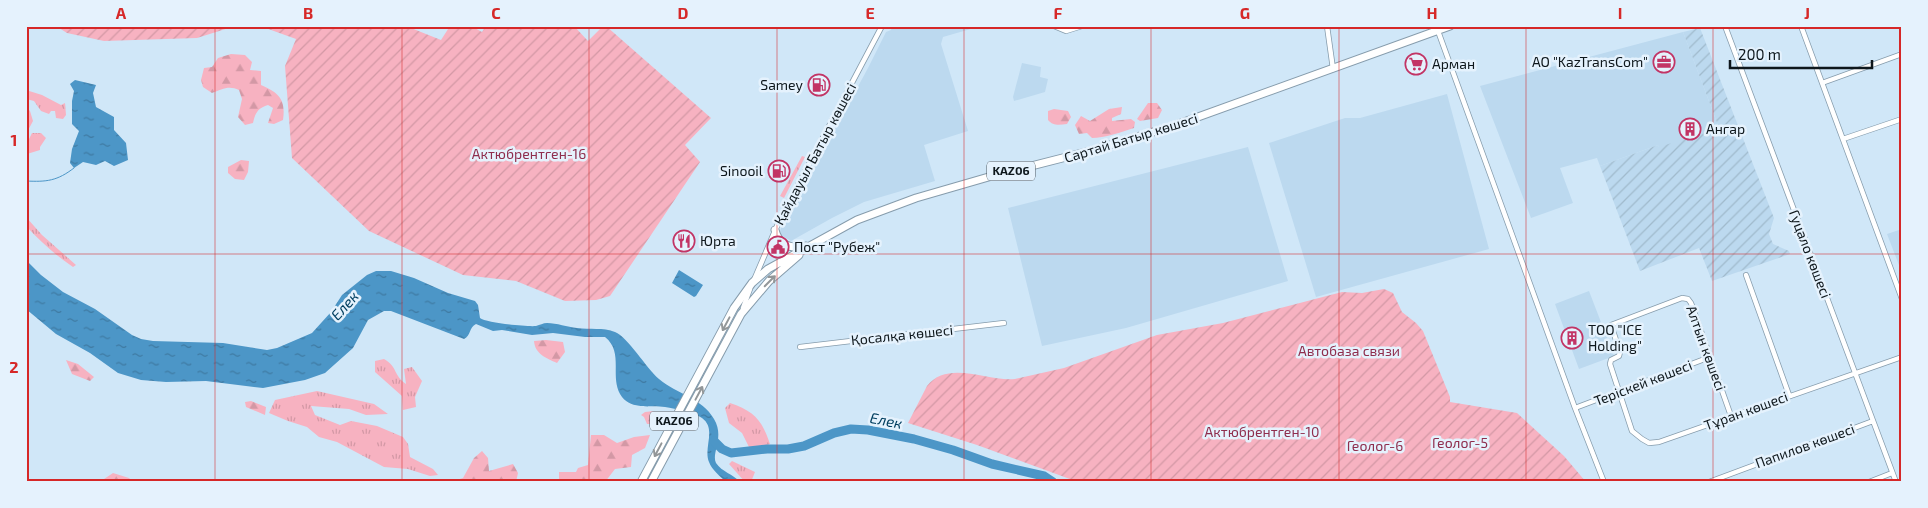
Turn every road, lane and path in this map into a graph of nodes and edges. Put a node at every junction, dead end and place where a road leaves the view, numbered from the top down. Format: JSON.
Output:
{"nodes":[{"id":1,"x":882,"y":26,"type":"edge"},
{"id":2,"x":1082,"y":26,"type":"edge"},
{"id":3,"x":1327,"y":26,"type":"edge"},
{"id":4,"x":1450,"y":26,"type":"edge"},
{"id":5,"x":1725,"y":26,"type":"edge"},
{"id":6,"x":1801,"y":26,"type":"edge"},
{"id":7,"x":1054,"y":27,"type":"edge"},
{"id":8,"x":1438,"y":30,"type":"junction"},
{"id":9,"x":1902,"y":54,"type":"edge"},
{"id":10,"x":1333,"y":69,"type":"junction"},
{"id":11,"x":1822,"y":83,"type":"junction"},
{"id":12,"x":1902,"y":119,"type":"edge"},
{"id":13,"x":1843,"y":140,"type":"junction"},
{"id":14,"x":775,"y":230,"type":"junction"},
{"id":15,"x":811,"y":245,"type":"junction"},
{"id":16,"x":1746,"y":275,"type":"dead end"},
{"id":17,"x":752,"y":283,"type":"junction"},
{"id":18,"x":1902,"y":299,"type":"edge"},
{"id":19,"x":741,"y":314,"type":"junction"},
{"id":20,"x":1004,"y":323,"type":"dead end"},
{"id":21,"x":800,"y":347,"type":"dead end"},
{"id":22,"x":1710,"y":357,"type":"junction"},
{"id":23,"x":1902,"y":357,"type":"edge"},
{"id":24,"x":1856,"y":373,"type":"junction"},
{"id":25,"x":1619,"y":392,"type":"junction"},
{"id":26,"x":1789,"y":395,"type":"junction"},
{"id":27,"x":1575,"y":408,"type":"junction"},
{"id":28,"x":1731,"y":416,"type":"junction"},
{"id":29,"x":1873,"y":421,"type":"junction"},
{"id":30,"x":1892,"y":473,"type":"junction"},
{"id":31,"x":641,"y":482,"type":"edge"},
{"id":32,"x":650,"y":482,"type":"edge"},
{"id":33,"x":1604,"y":482,"type":"edge"},
{"id":34,"x":1709,"y":482,"type":"edge"},
{"id":35,"x":1869,"y":482,"type":"edge"},
{"id":36,"x":1896,"y":482,"type":"edge"}],
"edges":[{"from":1,"to":14,"type":"street","name":"Қайдауыл Батыр көшесі"},
{"from":2,"to":7,"type":"street"},
{"from":3,"to":10,"type":"street"},
{"from":4,"to":8,"type":"highway","name":"Сартай Батыр көшесі","number":"KАZ06"},
{"from":5,"to":24,"type":"street","name":"Гуцало көшесі"},
{"from":6,"to":11,"type":"street"},
{"from":8,"to":10,"type":"highway","name":"Сартай Батыр көшесі","number":"KАZ06"},
{"from":8,"to":27,"type":"street"},
{"from":9,"to":11,"type":"street"},
{"from":10,"to":15,"type":"highway","name":"Сартай Батыр көшесі","number":"KАZ06"},
{"from":11,"to":13,"type":"street"},
{"from":12,"to":13,"type":"street"},
{"from":13,"to":18,"type":"street"},
{"from":14,"to":15,"type":"highway"},
{"from":14,"to":17,"type":"street","name":"Қайдауыл Батыр көшесі"},
{"from":15,"to":17,"type":"highway","number":"KАZ06"},
{"from":19,"to":15,"type":"highway","number":"KАZ06","one_way":true},
{"from":16,"to":26,"type":"street"},
{"from":17,"to":19,"type":"street","name":"Қайдауыл Батыр көшесі"},
{"from":17,"to":31,"type":"highway","number":"KАZ06","one_way":true},
{"from":32,"to":19,"type":"highway","number":"KАZ06","one_way":true},
{"from":20,"to":21,"type":"street","name":"Қосалқа көшесі"},
{"from":22,"to":25,"type":"street","name":"Теріскей көшесі"},
{"from":22,"to":25,"type":"street","name":"Алтын көшесі"},
{"from":22,"to":28,"type":"street","name":"Алтын көшесі"},
{"from":23,"to":24,"type":"street","name":"Тұран көшесі"},
{"from":24,"to":26,"type":"street","name":"Тұран көшесі"},
{"from":24,"to":29,"type":"street","name":"Гуцало көшесі"},
{"from":25,"to":27,"type":"street","name":"Теріскей көшесі"},
{"from":25,"to":28,"type":"street","name":"Тұран көшесі"},
{"from":26,"to":28,"type":"street","name":"Тұран көшесі"},
{"from":27,"to":33,"type":"street"},
{"from":29,"to":30,"type":"street","name":"Гуцало көшесі"},
{"from":29,"to":34,"type":"street","name":"Папилов көшесі"},
{"from":30,"to":35,"type":"street"},
{"from":30,"to":36,"type":"street","name":"Гуцало көшесі"}]}
